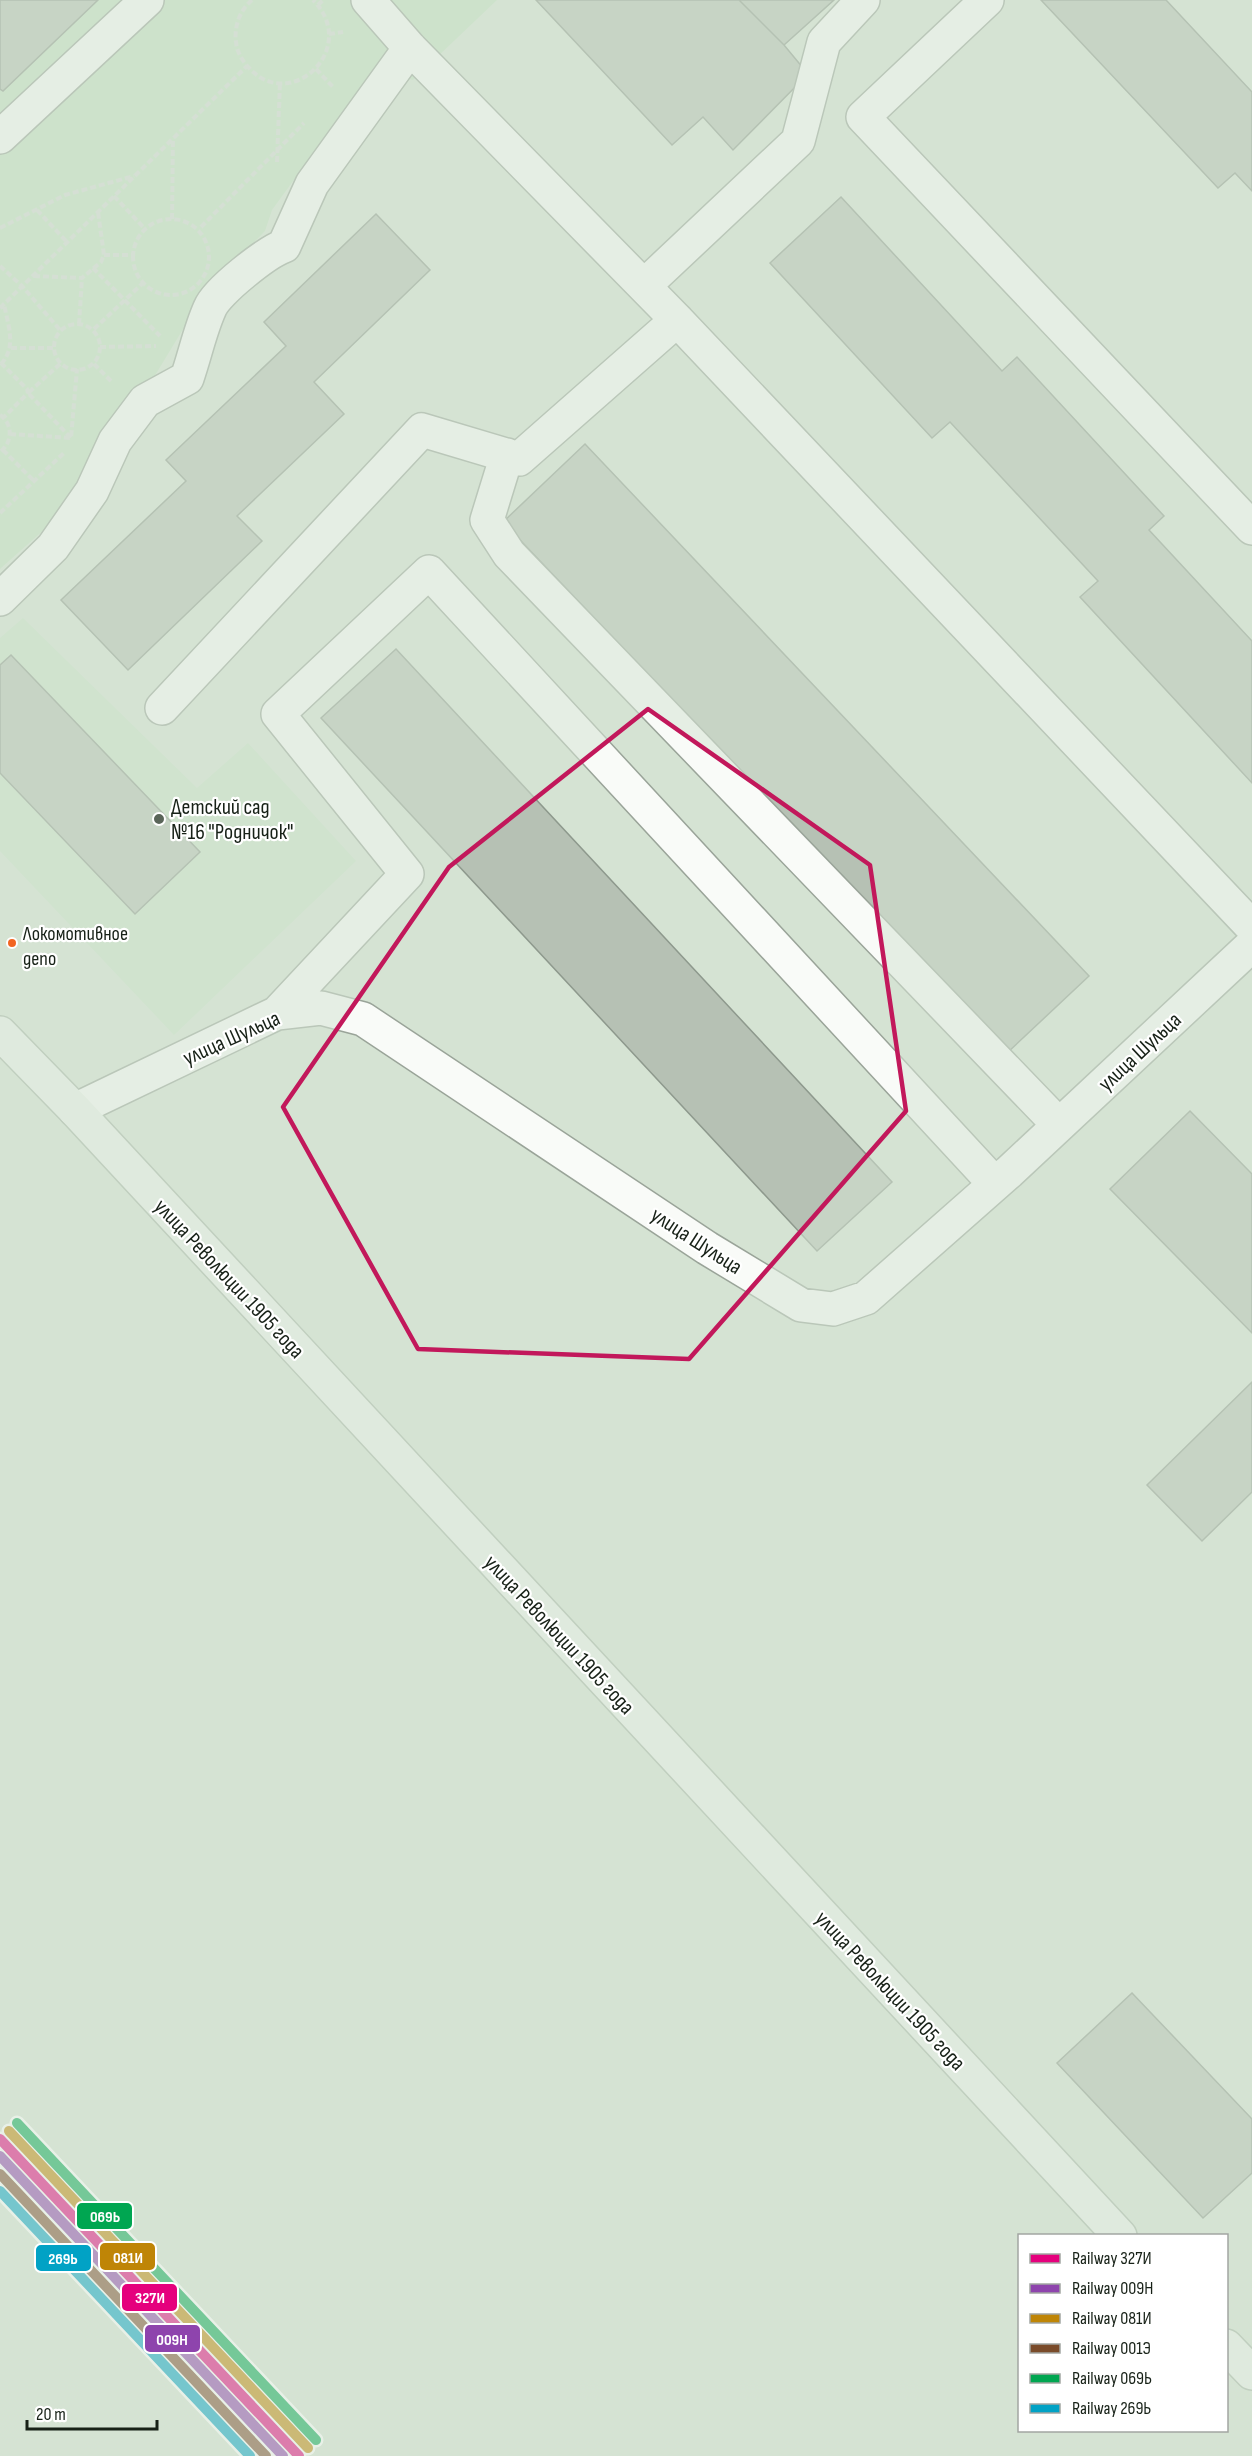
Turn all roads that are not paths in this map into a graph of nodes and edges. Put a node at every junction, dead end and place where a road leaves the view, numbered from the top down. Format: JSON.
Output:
{"nodes":[{"id":1,"x":147,"y":0,"type":"edge"},
{"id":2,"x":368,"y":0,"type":"edge"},
{"id":3,"x":863,"y":0,"type":"edge"},
{"id":4,"x":987,"y":0,"type":"edge"},
{"id":5,"x":410,"y":48,"type":"junction"},
{"id":6,"x":0,"y":137,"type":"edge"},
{"id":7,"x":644,"y":286,"type":"junction"},
{"id":8,"x":677,"y":320,"type":"junction"},
{"id":9,"x":507,"y":455,"type":"junction"},
{"id":10,"x":1252,"y":528,"type":"edge"},
{"id":11,"x":0,"y":598,"type":"edge"},
{"id":12,"x":162,"y":708,"type":"dead end"},
{"id":13,"x":1252,"y":927,"type":"edge"},
{"id":14,"x":1252,"y":945,"type":"edge"},
{"id":15,"x":277,"y":1013,"type":"junction"},
{"id":16,"x":0,"y":1033,"type":"edge"},
{"id":17,"x":75,"y":1110,"type":"junction"},
{"id":18,"x":1059,"y":1125,"type":"junction"},
{"id":19,"x":995,"y":1184,"type":"junction"},
{"id":20,"x":1119,"y":2234,"type":"edge"},
{"id":21,"x":1228,"y":2347,"type":"edge"},
{"id":22,"x":1252,"y":2373,"type":"edge"}],
"edges":[{"from":1,"to":6,"type":"street"},
{"from":2,"to":5,"type":"street"},
{"from":3,"to":7,"type":"street"},
{"from":4,"to":10,"type":"street"},
{"from":5,"to":7,"type":"street"},
{"from":5,"to":11,"type":"street"},
{"from":7,"to":8,"type":"street"},
{"from":8,"to":9,"type":"street"},
{"from":8,"to":13,"type":"street"},
{"from":9,"to":12,"type":"street"},
{"from":9,"to":18,"type":"street"},
{"from":14,"to":18,"type":"street","name":"улица Шульца"},
{"from":15,"to":17,"type":"street","name":"улица Шульца"},
{"from":15,"to":19,"type":"street","name":"улица Шульца"},
{"from":15,"to":19,"type":"street"},
{"from":16,"to":17,"type":"main road","name":"улица Революции 1905 года"},
{"from":17,"to":20,"type":"main road","name":"улица Революции 1905 года"},
{"from":18,"to":19,"type":"street","name":"улица Шульца"},
{"from":21,"to":22,"type":"main road"}]}
